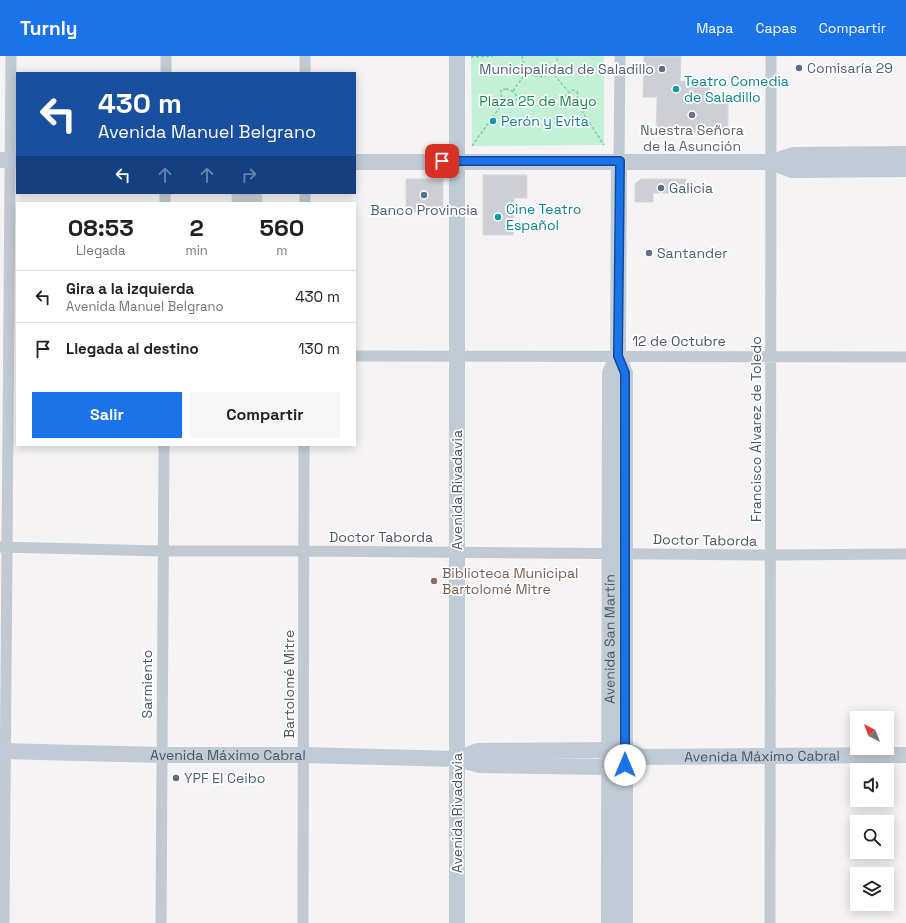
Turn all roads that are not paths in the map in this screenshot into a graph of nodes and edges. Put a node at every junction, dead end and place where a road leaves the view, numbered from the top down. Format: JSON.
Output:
{"nodes":[{"id":1,"x":11,"y":56,"type":"edge"},
{"id":2,"x":166,"y":56,"type":"edge"},
{"id":3,"x":305,"y":56,"type":"edge"},
{"id":4,"x":464,"y":56,"type":"edge"},
{"id":5,"x":620,"y":56,"type":"edge"},
{"id":6,"x":771,"y":56,"type":"edge"},
{"id":7,"x":166,"y":72,"type":"edge"},
{"id":8,"x":305,"y":72,"type":"edge"},
{"id":9,"x":906,"y":154,"type":"edge"},
{"id":10,"x":9,"y":160,"type":"edge"},
{"id":11,"x":457,"y":161,"type":"junction"},
{"id":12,"x":620,"y":161,"type":"junction"},
{"id":13,"x":356,"y":162,"type":"edge"},
{"id":14,"x":771,"y":162,"type":"junction"},
{"id":15,"x":906,"y":170,"type":"edge"},
{"id":16,"x":9,"y":355,"type":"edge"},
{"id":17,"x":356,"y":356,"type":"edge"},
{"id":18,"x":457,"y":356,"type":"junction"},
{"id":19,"x":618,"y":356,"type":"junction"},
{"id":20,"x":771,"y":356,"type":"junction"},
{"id":21,"x":906,"y":357,"type":"edge"},
{"id":22,"x":164,"y":446,"type":"edge"},
{"id":23,"x":304,"y":446,"type":"edge"},
{"id":24,"x":3,"y":547,"type":"edge"},
{"id":25,"x":304,"y":551,"type":"junction"},
{"id":26,"x":163,"y":552,"type":"junction"},
{"id":27,"x":457,"y":552,"type":"junction"},
{"id":28,"x":609,"y":554,"type":"junction"},
{"id":29,"x":625,"y":554,"type":"junction"},
{"id":30,"x":906,"y":554,"type":"edge"},
{"id":31,"x":770,"y":556,"type":"junction"},
{"id":32,"x":3,"y":751,"type":"edge"},
{"id":33,"x":162,"y":755,"type":"junction"},
{"id":34,"x":303,"y":755,"type":"junction"},
{"id":35,"x":906,"y":755,"type":"edge"},
{"id":36,"x":770,"y":756,"type":"junction"},
{"id":37,"x":625,"y":758,"type":"junction"},
{"id":38,"x":456,"y":759,"type":"junction"},
{"id":39,"x":608,"y":759,"type":"junction"},
{"id":40,"x":4,"y":923,"type":"edge"},
{"id":41,"x":161,"y":923,"type":"edge"},
{"id":42,"x":303,"y":923,"type":"edge"},
{"id":43,"x":457,"y":923,"type":"edge"},
{"id":44,"x":609,"y":923,"type":"edge"},
{"id":45,"x":625,"y":923,"type":"edge"},
{"id":46,"x":770,"y":923,"type":"edge"}],
"edges":[{"from":1,"to":10,"type":"street"},
{"from":2,"to":7,"type":"street"},
{"from":3,"to":8,"type":"street"},
{"from":4,"to":11,"type":"main road","name":"Avenida Rivadavia"},
{"from":5,"to":12,"type":"street","name":"Avenida San Martín"},
{"from":6,"to":14,"type":"street","name":"Francisco Álvarez de Toledo"},
{"from":9,"to":14,"type":"main road"},
{"from":10,"to":16,"type":"street"},
{"from":11,"to":12,"type":"main road"},
{"from":11,"to":13,"type":"main road"},
{"from":11,"to":18,"type":"main road","name":"Avenida Rivadavia"},
{"from":12,"to":14,"type":"main road"},
{"from":12,"to":19,"type":"main road","name":"Avenida San Martín"},
{"from":14,"to":15,"type":"main road"},
{"from":14,"to":20,"type":"street","name":"Francisco Álvarez de Toledo"},
{"from":16,"to":24,"type":"street"},
{"from":17,"to":18,"type":"street","name":"12 de Octubre"},
{"from":18,"to":19,"type":"street","name":"12 de Octubre"},
{"from":18,"to":27,"type":"main road","name":"Avenida Rivadavia"},
{"from":19,"to":20,"type":"street","name":"12 de Octubre"},
{"from":19,"to":28,"type":"main road","name":"Avenida San Martín"},
{"from":19,"to":29,"type":"main road","name":"Avenida San Martín"},
{"from":20,"to":21,"type":"street","name":"12 de Octubre"},
{"from":20,"to":31,"type":"street","name":"Francisco Álvarez de Toledo"},
{"from":22,"to":26,"type":"street","name":"Sarmiento"},
{"from":23,"to":25,"type":"street","name":"Bartolomé Mitre"},
{"from":24,"to":26,"type":"street","name":"Doctor Taborda"},
{"from":24,"to":32,"type":"street"},
{"from":25,"to":26,"type":"street","name":"Doctor Taborda"},
{"from":25,"to":27,"type":"street","name":"Doctor Taborda"},
{"from":25,"to":34,"type":"street","name":"Bartolomé Mitre"},
{"from":26,"to":33,"type":"street","name":"Sarmiento"},
{"from":27,"to":28,"type":"street","name":"Doctor Taborda"},
{"from":27,"to":38,"type":"main road","name":"Avenida Rivadavia"},
{"from":28,"to":29,"type":"street","name":"Doctor Taborda"},
{"from":28,"to":39,"type":"main road","name":"Avenida San Martín"},
{"from":29,"to":31,"type":"street","name":"Doctor Taborda"},
{"from":29,"to":37,"type":"main road","name":"Avenida San Martín"},
{"from":30,"to":31,"type":"street","name":"Doctor Taborda"},
{"from":31,"to":36,"type":"street","name":"Francisco Álvarez de Toledo"},
{"from":32,"to":33,"type":"main road","name":"Avenida Máximo Cabral"},
{"from":32,"to":40,"type":"street"},
{"from":33,"to":34,"type":"main road","name":"Avenida Máximo Cabral"},
{"from":33,"to":41,"type":"street","name":"Sarmiento"},
{"from":34,"to":38,"type":"main road","name":"Avenida Máximo Cabral"},
{"from":34,"to":42,"type":"street","name":"Bartolomé Mitre"},
{"from":35,"to":36,"type":"main road","name":"Avenida Máximo Cabral"},
{"from":36,"to":37,"type":"main road","name":"Avenida Máximo Cabral"},
{"from":36,"to":46,"type":"street","name":"Francisco Álvarez de Toledo"},
{"from":37,"to":39,"type":"main road","name":"Avenida Máximo Cabral"},
{"from":37,"to":45,"type":"main road","name":"Avenida San Martín"},
{"from":38,"to":39,"type":"main road","name":"Avenida Máximo Cabral"},
{"from":38,"to":43,"type":"main road","name":"Avenida Rivadavia"},
{"from":39,"to":44,"type":"main road","name":"Avenida San Martín"}]}
